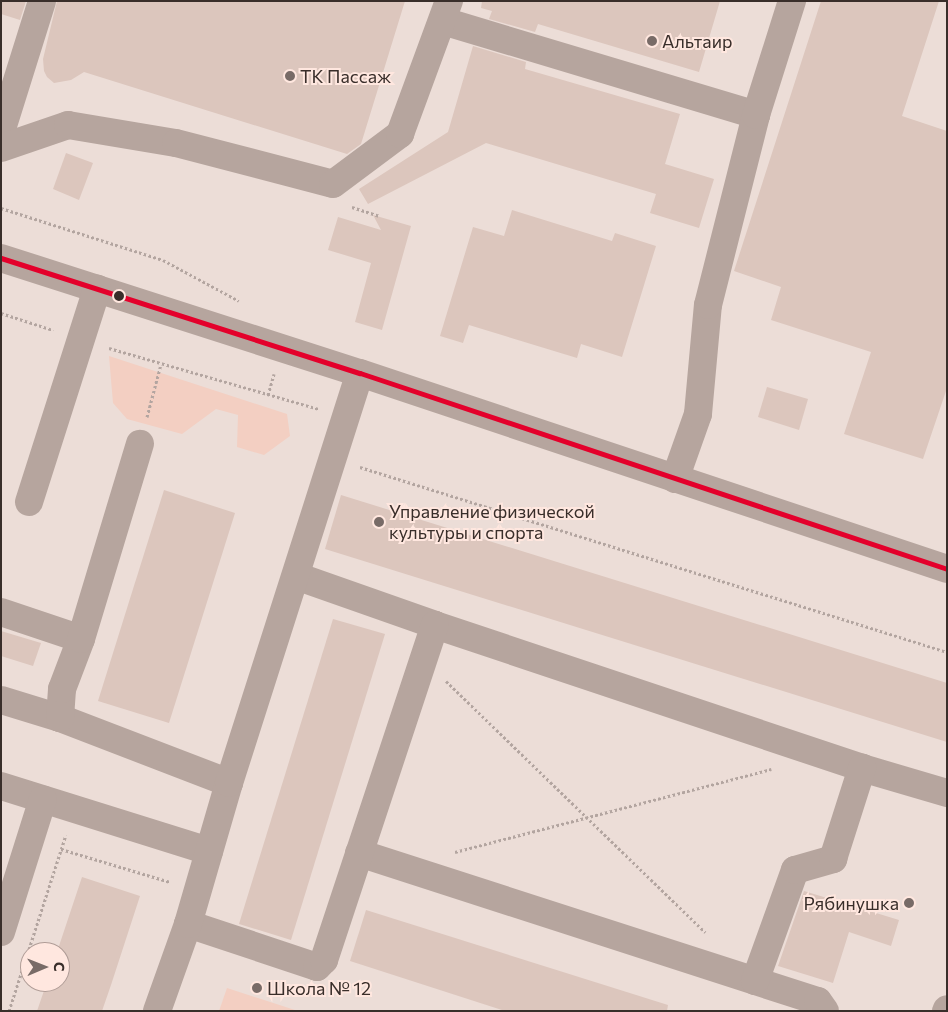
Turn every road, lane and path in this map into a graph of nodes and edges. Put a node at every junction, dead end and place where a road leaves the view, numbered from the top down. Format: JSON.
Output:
{"nodes":[{"id":1,"x":42,"y":1,"type":"edge"},
{"id":2,"x":792,"y":1,"type":"edge"},
{"id":3,"x":446,"y":11,"type":"edge"},
{"id":4,"x":756,"y":115,"type":"junction"},
{"id":5,"x":3,"y":118,"type":"edge"},
{"id":6,"x":1,"y":148,"type":"edge"},
{"id":7,"x":1,"y":208,"type":"edge"},
{"id":8,"x":1,"y":258,"type":"edge"},
{"id":9,"x":97,"y":289,"type":"junction"},
{"id":10,"x":244,"y":304,"type":"dead end"},
{"id":11,"x":1,"y":314,"type":"edge"},
{"id":12,"x":81,"y":339,"type":"junction"},
{"id":13,"x":161,"y":364,"type":"junction"},
{"id":14,"x":360,"y":373,"type":"junction"},
{"id":15,"x":346,"y":417,"type":"junction"},
{"id":16,"x":140,"y":444,"type":"joint"},
{"id":17,"x":333,"y":458,"type":"junction"},
{"id":18,"x":675,"y":479,"type":"junction"},
{"id":19,"x":29,"y":502,"type":"dead end"},
{"id":20,"x":947,"y":569,"type":"edge"},
{"id":21,"x":296,"y":576,"type":"junction"},
{"id":22,"x":1,"y":612,"type":"edge"},
{"id":23,"x":435,"y":625,"type":"junction"},
{"id":24,"x":81,"y":639,"type":"junction"},
{"id":25,"x":947,"y":652,"type":"edge"},
{"id":26,"x":424,"y":659,"type":"junction"},
{"id":27,"x":1,"y":700,"type":"edge"},
{"id":28,"x":60,"y":718,"type":"junction"},
{"id":29,"x":776,"y":767,"type":"dead end"},
{"id":30,"x":862,"y":768,"type":"junction"},
{"id":31,"x":229,"y":783,"type":"junction"},
{"id":32,"x":1,"y":786,"type":"edge"},
{"id":33,"x":947,"y":793,"type":"edge"},
{"id":34,"x":43,"y":799,"type":"junction"},
{"id":35,"x":74,"y":808,"type":"junction"},
{"id":36,"x":586,"y":818,"type":"junction"},
{"id":37,"x":61,"y":849,"type":"junction"},
{"id":38,"x":208,"y":850,"type":"junction"},
{"id":39,"x":359,"y":853,"type":"junction"},
{"id":40,"x":448,"y":854,"type":"dead end"},
{"id":41,"x":197,"y":890,"type":"junction"},
{"id":42,"x":188,"y":924,"type":"junction"},
{"id":43,"x":1,"y":932,"type":"edge"},
{"id":44,"x":706,"y":933,"type":"dead end"},
{"id":45,"x":755,"y":981,"type":"junction"},
{"id":46,"x":9,"y":1011,"type":"edge"},
{"id":47,"x":157,"y":1011,"type":"edge"},
{"id":48,"x":825,"y":1011,"type":"edge"}],
"edges":[{"from":1,"to":5,"type":"street"},
{"from":2,"to":4,"type":"street"},
{"from":3,"to":4,"type":"street"},
{"from":3,"to":6,"type":"street"},
{"from":4,"to":18,"type":"street"},
{"from":7,"to":10,"type":"path"},
{"from":8,"to":9,"type":"street"},
{"from":9,"to":12,"type":"street"},
{"from":9,"to":14,"type":"street"},
{"from":11,"to":12,"type":"path"},
{"from":12,"to":13,"type":"path"},
{"from":12,"to":19,"type":"street"},
{"from":13,"to":15,"type":"path"},
{"from":13,"to":16,"type":"path"},
{"from":14,"to":15,"type":"street"},
{"from":14,"to":18,"type":"street"},
{"from":15,"to":17,"type":"street"},
{"from":16,"to":24,"type":"street"},
{"from":17,"to":21,"type":"street"},
{"from":17,"to":25,"type":"path"},
{"from":18,"to":20,"type":"street"},
{"from":21,"to":23,"type":"street"},
{"from":21,"to":31,"type":"street"},
{"from":22,"to":24,"type":"street"},
{"from":23,"to":26,"type":"street"},
{"from":23,"to":30,"type":"street"},
{"from":24,"to":28,"type":"street"},
{"from":26,"to":36,"type":"path"},
{"from":26,"to":39,"type":"street"},
{"from":27,"to":28,"type":"street"},
{"from":28,"to":31,"type":"street"},
{"from":29,"to":36,"type":"path"},
{"from":30,"to":33,"type":"street"},
{"from":30,"to":45,"type":"street"},
{"from":31,"to":38,"type":"street"},
{"from":32,"to":34,"type":"street"},
{"from":34,"to":35,"type":"street"},
{"from":34,"to":43,"type":"street"},
{"from":35,"to":37,"type":"path"},
{"from":35,"to":38,"type":"street"},
{"from":36,"to":40,"type":"path"},
{"from":36,"to":44,"type":"path"},
{"from":37,"to":41,"type":"path"},
{"from":37,"to":46,"type":"path"},
{"from":38,"to":41,"type":"street"},
{"from":39,"to":42,"type":"street"},
{"from":39,"to":45,"type":"street"},
{"from":41,"to":42,"type":"street"},
{"from":42,"to":47,"type":"street"},
{"from":45,"to":48,"type":"street"}]}
